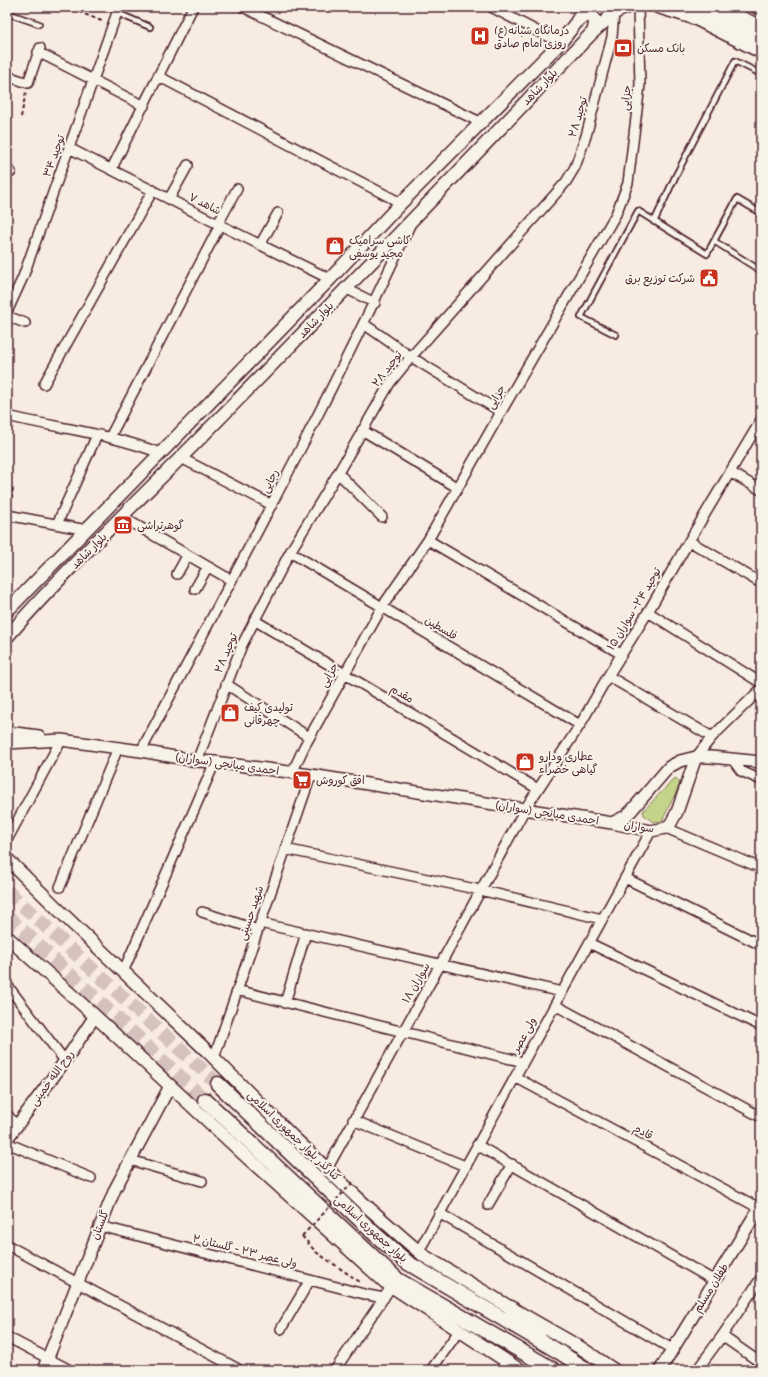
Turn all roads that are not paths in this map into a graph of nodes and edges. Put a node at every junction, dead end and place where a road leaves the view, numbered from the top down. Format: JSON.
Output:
{"nodes":[{"id":1,"x":193,"y":7,"type":"edge"},
{"id":2,"x":244,"y":7,"type":"edge"},
{"id":3,"x":491,"y":7,"type":"edge"},
{"id":4,"x":585,"y":7,"type":"edge"},
{"id":5,"x":627,"y":7,"type":"edge"},
{"id":6,"x":638,"y":7,"type":"edge"},
{"id":7,"x":658,"y":7,"type":"edge"},
{"id":8,"x":720,"y":7,"type":"edge"},
{"id":9,"x":756,"y":7,"type":"edge"},
{"id":10,"x":761,"y":9,"type":"edge"},
{"id":11,"x":118,"y":10,"type":"edge"},
{"id":12,"x":693,"y":11,"type":"edge"},
{"id":13,"x":7,"y":13,"type":"edge"},
{"id":14,"x":614,"y":13,"type":"junction"},
{"id":15,"x":576,"y":22,"type":"junction"},
{"id":16,"x":39,"y":24,"type":"dead end"},
{"id":17,"x":150,"y":27,"type":"dead end"},
{"id":18,"x":761,"y":27,"type":"edge"},
{"id":19,"x":593,"y":32,"type":"junction"},
{"id":20,"x":761,"y":39,"type":"edge"},
{"id":21,"x":560,"y":42,"type":"junction"},
{"id":22,"x":761,"y":52,"type":"edge"},
{"id":23,"x":761,"y":74,"type":"edge"},
{"id":24,"x":7,"y":76,"type":"edge"},
{"id":25,"x":158,"y":76,"type":"junction"},
{"id":26,"x":94,"y":79,"type":"junction"},
{"id":27,"x":144,"y":106,"type":"junction"},
{"id":28,"x":480,"y":122,"type":"junction"},
{"id":29,"x":69,"y":148,"type":"junction"},
{"id":30,"x":188,"y":164,"type":"dead end"},
{"id":31,"x":111,"y":170,"type":"junction"},
{"id":32,"x":237,"y":189,"type":"dead end"},
{"id":33,"x":153,"y":190,"type":"junction"},
{"id":34,"x":169,"y":198,"type":"junction"},
{"id":35,"x":401,"y":203,"type":"junction"},
{"id":36,"x":278,"y":213,"type":"dead end"},
{"id":37,"x":761,"y":213,"type":"edge"},
{"id":38,"x":413,"y":219,"type":"junction"},
{"id":39,"x":654,"y":222,"type":"junction"},
{"id":40,"x":219,"y":224,"type":"junction"},
{"id":41,"x":714,"y":241,"type":"junction"},
{"id":42,"x":260,"y":245,"type":"junction"},
{"id":43,"x":761,"y":271,"type":"edge"},
{"id":44,"x":330,"y":279,"type":"junction"},
{"id":45,"x":347,"y":289,"type":"junction"},
{"id":46,"x":375,"y":303,"type":"junction"},
{"id":47,"x":7,"y":312,"type":"edge"},
{"id":48,"x":7,"y":316,"type":"edge"},
{"id":49,"x":25,"y":323,"type":"dead end"},
{"id":50,"x":364,"y":324,"type":"junction"},
{"id":51,"x":616,"y":335,"type":"dead end"},
{"id":52,"x":411,"y":357,"type":"junction"},
{"id":53,"x":44,"y":384,"type":"dead end"},
{"id":54,"x":501,"y":412,"type":"junction"},
{"id":55,"x":7,"y":416,"type":"edge"},
{"id":56,"x":761,"y":420,"type":"edge"},
{"id":57,"x":362,"y":430,"type":"junction"},
{"id":58,"x":97,"y":435,"type":"junction"},
{"id":59,"x":110,"y":437,"type":"junction"},
{"id":60,"x":160,"y":453,"type":"junction"},
{"id":61,"x":181,"y":458,"type":"junction"},
{"id":62,"x":730,"y":472,"type":"junction"},
{"id":63,"x":338,"y":473,"type":"junction"},
{"id":64,"x":458,"y":488,"type":"junction"},
{"id":65,"x":761,"y":490,"type":"edge"},
{"id":66,"x":272,"y":505,"type":"junction"},
{"id":67,"x":8,"y":515,"type":"edge"},
{"id":68,"x":382,"y":517,"type":"dead end"},
{"id":69,"x":122,"y":518,"type":"junction"},
{"id":70,"x":57,"y":524,"type":"junction"},
{"id":71,"x":87,"y":530,"type":"junction"},
{"id":72,"x":428,"y":540,"type":"junction"},
{"id":73,"x":689,"y":541,"type":"junction"},
{"id":74,"x":290,"y":552,"type":"junction"},
{"id":75,"x":187,"y":556,"type":"junction"},
{"id":76,"x":207,"y":568,"type":"junction"},
{"id":77,"x":177,"y":574,"type":"dead end"},
{"id":78,"x":231,"y":580,"type":"junction"},
{"id":79,"x":761,"y":584,"type":"edge"},
{"id":80,"x":195,"y":589,"type":"dead end"},
{"id":81,"x":382,"y":607,"type":"junction"},
{"id":82,"x":7,"y":611,"type":"edge"},
{"id":83,"x":648,"y":612,"type":"junction"},
{"id":84,"x":254,"y":620,"type":"junction"},
{"id":85,"x":7,"y":637,"type":"edge"},
{"id":86,"x":621,"y":654,"type":"junction"},
{"id":87,"x":344,"y":674,"type":"junction"},
{"id":88,"x":608,"y":676,"type":"junction"},
{"id":89,"x":761,"y":683,"type":"edge"},
{"id":90,"x":226,"y":684,"type":"junction"},
{"id":91,"x":761,"y":689,"type":"edge"},
{"id":92,"x":580,"y":725,"type":"junction"},
{"id":93,"x":7,"y":732,"type":"edge"},
{"id":94,"x":309,"y":737,"type":"junction"},
{"id":95,"x":712,"y":737,"type":"junction"},
{"id":96,"x":61,"y":740,"type":"junction"},
{"id":97,"x":7,"y":743,"type":"edge"},
{"id":98,"x":118,"y":748,"type":"junction"},
{"id":99,"x":141,"y":751,"type":"junction"},
{"id":100,"x":696,"y":757,"type":"junction"},
{"id":101,"x":733,"y":760,"type":"junction"},
{"id":102,"x":197,"y":761,"type":"junction"},
{"id":103,"x":215,"y":762,"type":"junction"},
{"id":104,"x":761,"y":762,"type":"edge"},
{"id":105,"x":292,"y":773,"type":"junction"},
{"id":106,"x":311,"y":775,"type":"junction"},
{"id":107,"x":761,"y":780,"type":"edge"},
{"id":108,"x":538,"y":788,"type":"junction"},
{"id":109,"x":525,"y":809,"type":"junction"},
{"id":110,"x":612,"y":823,"type":"junction"},
{"id":111,"x":666,"y":828,"type":"junction"},
{"id":112,"x":651,"y":831,"type":"junction"},
{"id":113,"x":7,"y":840,"type":"edge"},
{"id":114,"x":285,"y":849,"type":"junction"},
{"id":115,"x":7,"y":859,"type":"edge"},
{"id":116,"x":761,"y":868,"type":"edge"},
{"id":117,"x":625,"y":878,"type":"junction"},
{"id":118,"x":60,"y":887,"type":"dead end"},
{"id":119,"x":480,"y":890,"type":"junction"},
{"id":120,"x":202,"y":912,"type":"dead end"},
{"id":121,"x":602,"y":919,"type":"junction"},
{"id":122,"x":259,"y":926,"type":"junction"},
{"id":123,"x":306,"y":933,"type":"junction"},
{"id":124,"x":7,"y":937,"type":"edge"},
{"id":125,"x":589,"y":943,"type":"junction"},
{"id":126,"x":761,"y":945,"type":"edge"},
{"id":127,"x":440,"y":965,"type":"junction"},
{"id":128,"x":122,"y":972,"type":"junction"},
{"id":129,"x":7,"y":985,"type":"edge"},
{"id":130,"x":237,"y":990,"type":"junction"},
{"id":131,"x":562,"y":992,"type":"junction"},
{"id":132,"x":285,"y":1003,"type":"junction"},
{"id":133,"x":555,"y":1006,"type":"junction"},
{"id":134,"x":95,"y":1016,"type":"junction"},
{"id":135,"x":761,"y":1026,"type":"edge"},
{"id":136,"x":402,"y":1031,"type":"junction"},
{"id":137,"x":214,"y":1058,"type":"junction"},
{"id":138,"x":65,"y":1061,"type":"junction"},
{"id":139,"x":523,"y":1062,"type":"junction"},
{"id":140,"x":515,"y":1077,"type":"junction"},
{"id":141,"x":218,"y":1084,"type":"tunnel mouth"},
{"id":142,"x":170,"y":1086,"type":"junction"},
{"id":143,"x":204,"y":1100,"type":"tunnel mouth"},
{"id":144,"x":7,"y":1114,"type":"edge"},
{"id":145,"x":761,"y":1117,"type":"edge"},
{"id":146,"x":353,"y":1120,"type":"junction"},
{"id":147,"x":16,"y":1126,"type":"junction"},
{"id":148,"x":7,"y":1140,"type":"edge"},
{"id":149,"x":7,"y":1143,"type":"edge"},
{"id":150,"x":477,"y":1145,"type":"junction"},
{"id":151,"x":130,"y":1160,"type":"junction"},
{"id":152,"x":512,"y":1164,"type":"junction"},
{"id":153,"x":466,"y":1166,"type":"junction"},
{"id":154,"x":326,"y":1169,"type":"junction"},
{"id":155,"x":92,"y":1178,"type":"dead end"},
{"id":156,"x":202,"y":1181,"type":"dead end"},
{"id":157,"x":488,"y":1205,"type":"dead end"},
{"id":158,"x":760,"y":1207,"type":"edge"},
{"id":159,"x":439,"y":1213,"type":"junction"},
{"id":160,"x":100,"y":1226,"type":"junction"},
{"id":161,"x":7,"y":1245,"type":"edge"},
{"id":162,"x":418,"y":1251,"type":"junction"},
{"id":163,"x":761,"y":1278,"type":"edge"},
{"id":164,"x":310,"y":1280,"type":"junction"},
{"id":165,"x":716,"y":1281,"type":"junction"},
{"id":166,"x":78,"y":1284,"type":"junction"},
{"id":167,"x":391,"y":1287,"type":"junction"},
{"id":168,"x":384,"y":1298,"type":"junction"},
{"id":169,"x":511,"y":1308,"type":"junction"},
{"id":170,"x":281,"y":1329,"type":"dead end"},
{"id":171,"x":459,"y":1331,"type":"junction"},
{"id":172,"x":7,"y":1336,"type":"edge"},
{"id":173,"x":722,"y":1336,"type":"junction"},
{"id":174,"x":672,"y":1349,"type":"junction"},
{"id":175,"x":561,"y":1353,"type":"junction"},
{"id":176,"x":47,"y":1358,"type":"junction"},
{"id":177,"x":761,"y":1363,"type":"edge"},
{"id":178,"x":43,"y":1370,"type":"edge"},
{"id":179,"x":70,"y":1370,"type":"edge"},
{"id":180,"x":240,"y":1370,"type":"edge"},
{"id":181,"x":335,"y":1370,"type":"edge"},
{"id":182,"x":431,"y":1370,"type":"edge"},
{"id":183,"x":520,"y":1370,"type":"edge"},
{"id":184,"x":554,"y":1370,"type":"edge"},
{"id":185,"x":588,"y":1370,"type":"edge"},
{"id":186,"x":614,"y":1370,"type":"edge"},
{"id":187,"x":660,"y":1370,"type":"edge"},
{"id":188,"x":697,"y":1370,"type":"edge"}],
"edges":[{"from":1,"to":25,"type":"street"},
{"from":2,"to":28,"type":"street"},
{"from":3,"to":21,"type":"street"},
{"from":4,"to":15,"type":"main road","name":"بلوار شاهد"},
{"from":5,"to":14,"type":"main road","name":"بلوار شاهد"},
{"from":6,"to":54,"type":"street","name":"جزایی"},
{"from":7,"to":12,"type":"main road"},
{"from":8,"to":18,"type":"main road"},
{"from":9,"to":10,"type":"main road"},
{"from":11,"to":17,"type":"lane"},
{"from":11,"to":26,"type":"street","name":"توحید ۳۴"},
{"from":12,"to":20,"type":"main road"},
{"from":12,"to":22,"type":"main road"},
{"from":13,"to":16,"type":"lane"},
{"from":14,"to":19,"type":"main road","name":"بلوار شاهد"},
{"from":14,"to":52,"type":"street","name":"توحید ۲۸"},
{"from":15,"to":19,"type":"main road"},
{"from":15,"to":21,"type":"main road","name":"بلوار شاهد"},
{"from":19,"to":38,"type":"main road","name":"بلوار شاهد"},
{"from":21,"to":28,"type":"main road","name":"بلوار شاهد"},
{"from":23,"to":39,"type":"lane"},
{"from":24,"to":26,"type":"street"},
{"from":25,"to":27,"type":"street"},
{"from":25,"to":35,"type":"street"},
{"from":26,"to":27,"type":"street"},
{"from":26,"to":29,"type":"street","name":"توحید ۳۴"},
{"from":27,"to":31,"type":"street"},
{"from":28,"to":35,"type":"main road","name":"بلوار شاهد"},
{"from":29,"to":31,"type":"street","name":"شاهد ۷"},
{"from":29,"to":47,"type":"street","name":"توحید ۳۴"},
{"from":30,"to":34,"type":"street"},
{"from":31,"to":33,"type":"street","name":"شاهد ۷"},
{"from":32,"to":40,"type":"street"},
{"from":33,"to":34,"type":"street","name":"شاهد ۷"},
{"from":33,"to":53,"type":"street"},
{"from":34,"to":40,"type":"street","name":"شاهد ۷"},
{"from":35,"to":44,"type":"main road","name":"بلوار شاهد"},
{"from":36,"to":42,"type":"street"},
{"from":37,"to":41,"type":"lane"},
{"from":38,"to":45,"type":"main road","name":"بلوار شاهد"},
{"from":38,"to":46,"type":"street","name":"رجایی"},
{"from":39,"to":41,"type":"lane"},
{"from":39,"to":51,"type":"lane"},
{"from":40,"to":42,"type":"street","name":"شاهد ۷"},
{"from":40,"to":59,"type":"street"},
{"from":41,"to":43,"type":"lane"},
{"from":42,"to":44,"type":"street","name":"شاهد ۷"},
{"from":44,"to":60,"type":"main road","name":"بلوار شاهد"},
{"from":45,"to":46,"type":"street"},
{"from":45,"to":61,"type":"main road","name":"بلوار شاهد"},
{"from":46,"to":50,"type":"street","name":"رجایی"},
{"from":48,"to":49,"type":"street"},
{"from":50,"to":52,"type":"street"},
{"from":50,"to":66,"type":"street","name":"رجایی"},
{"from":52,"to":54,"type":"street"},
{"from":52,"to":57,"type":"street","name":"توحید ۲۸"},
{"from":54,"to":64,"type":"street","name":"جزایی"},
{"from":55,"to":58,"type":"street"},
{"from":56,"to":62,"type":"street","name":"توحید ۲۴- سواران ۱۵"},
{"from":57,"to":63,"type":"street","name":"توحید ۲۸"},
{"from":57,"to":64,"type":"street"},
{"from":58,"to":59,"type":"street"},
{"from":58,"to":70,"type":"street"},
{"from":59,"to":60,"type":"street"},
{"from":60,"to":71,"type":"main road","name":"بلوار شاهد"},
{"from":61,"to":66,"type":"street"},
{"from":61,"to":69,"type":"main road","name":"بلوار شاهد"},
{"from":62,"to":65,"type":"street"},
{"from":62,"to":73,"type":"street","name":"توحید ۲۴- سواران ۱۵"},
{"from":63,"to":68,"type":"street"},
{"from":63,"to":74,"type":"street","name":"توحید ۲۸"},
{"from":64,"to":72,"type":"street","name":"جزایی"},
{"from":66,"to":78,"type":"street","name":"رجایی"},
{"from":67,"to":70,"type":"street"},
{"from":69,"to":75,"type":"street"},
{"from":69,"to":85,"type":"main road","name":"بلوار شاهد"},
{"from":70,"to":71,"type":"street"},
{"from":71,"to":82,"type":"main road","name":"بلوار شاهد"},
{"from":72,"to":81,"type":"street","name":"جزایی"},
{"from":72,"to":86,"type":"street"},
{"from":73,"to":79,"type":"street"},
{"from":73,"to":83,"type":"street","name":"توحید ۲۴- سواران ۱۵"},
{"from":74,"to":81,"type":"street","name":"فلسطین"},
{"from":74,"to":84,"type":"street","name":"توحید ۲۸"},
{"from":75,"to":76,"type":"street"},
{"from":75,"to":77,"type":"street"},
{"from":76,"to":78,"type":"street"},
{"from":76,"to":80,"type":"street"},
{"from":78,"to":99,"type":"street","name":"رجایی"},
{"from":81,"to":87,"type":"street","name":"جزایی"},
{"from":81,"to":92,"type":"street","name":"فلسطین"},
{"from":83,"to":86,"type":"street","name":"توحید ۲۴- سواران ۱۵"},
{"from":83,"to":89,"type":"street"},
{"from":84,"to":87,"type":"street","name":"مقدم"},
{"from":84,"to":90,"type":"street","name":"توحید ۲۸"},
{"from":86,"to":88,"type":"street","name":"توحید ۲۴- سواران ۱۵"},
{"from":87,"to":94,"type":"street","name":"جزایی"},
{"from":87,"to":108,"type":"street","name":"مقدم"},
{"from":88,"to":92,"type":"street","name":"توحید ۲۴- سواران ۱۵"},
{"from":88,"to":95,"type":"street"},
{"from":90,"to":94,"type":"street"},
{"from":90,"to":102,"type":"street","name":"توحید ۲۸"},
{"from":91,"to":95,"type":"street"},
{"from":92,"to":108,"type":"street","name":"توحید ۲۴- سواران ۱۵"},
{"from":93,"to":96,"type":"street"},
{"from":94,"to":105,"type":"street","name":"جزایی"},
{"from":95,"to":100,"type":"street"},
{"from":96,"to":97,"type":"street","name":"احمدی میانجی (سواران)"},
{"from":96,"to":98,"type":"street","name":"احمدی میانجی (سواران)"},
{"from":96,"to":113,"type":"street"},
{"from":98,"to":99,"type":"street","name":"احمدی میانجی (سواران)"},
{"from":98,"to":118,"type":"street"},
{"from":99,"to":102,"type":"street","name":"احمدی میانجی (سواران)"},
{"from":100,"to":101,"type":"street"},
{"from":100,"to":110,"type":"street"},
{"from":100,"to":111,"type":"street"},
{"from":101,"to":104,"type":"street"},
{"from":101,"to":107,"type":"street"},
{"from":102,"to":103,"type":"street","name":"احمدی میانجی (سواران)"},
{"from":103,"to":105,"type":"street","name":"احمدی میانجی (سواران)"},
{"from":103,"to":128,"type":"street"},
{"from":105,"to":106,"type":"street","name":"احمدی میانجی (سواران)"},
{"from":106,"to":109,"type":"street","name":"احمدی میانجی (سواران)"},
{"from":106,"to":114,"type":"street","name":"شهید حسینی"},
{"from":108,"to":109,"type":"street","name":"توحید ۲۴- سواران ۱۵"},
{"from":109,"to":110,"type":"street","name":"احمدی میانجی (سواران)"},
{"from":109,"to":119,"type":"street","name":"سواران ۱۸"},
{"from":110,"to":112,"type":"street","name":"سواران"},
{"from":111,"to":112,"type":"street","name":"سواران"},
{"from":111,"to":116,"type":"street"},
{"from":112,"to":117,"type":"street","name":"ولی عصر"},
{"from":114,"to":119,"type":"street"},
{"from":114,"to":122,"type":"street","name":"شهید حسینی"},
{"from":115,"to":128,"type":"main road","name":"کنارگذر بلوار جمهوری اسلامی"},
{"from":117,"to":121,"type":"street","name":"ولی عصر"},
{"from":117,"to":126,"type":"street"},
{"from":119,"to":121,"type":"street"},
{"from":119,"to":127,"type":"street","name":"سواران ۱۸"},
{"from":120,"to":122,"type":"street"},
{"from":121,"to":125,"type":"street","name":"ولی عصر"},
{"from":122,"to":123,"type":"street"},
{"from":122,"to":130,"type":"street","name":"شهید حسینی"},
{"from":123,"to":127,"type":"street"},
{"from":123,"to":132,"type":"street"},
{"from":124,"to":134,"type":"main road"},
{"from":125,"to":131,"type":"street","name":"ولی عصر"},
{"from":125,"to":135,"type":"street"},
{"from":127,"to":131,"type":"street"},
{"from":127,"to":136,"type":"street","name":"سواران ۱۸"},
{"from":128,"to":137,"type":"main road","name":"کنارگذر بلوار جمهوری اسلامی"},
{"from":129,"to":138,"type":"street"},
{"from":130,"to":132,"type":"street"},
{"from":130,"to":137,"type":"street","name":"شهید حسینی"},
{"from":131,"to":133,"type":"street","name":"ولی عصر"},
{"from":132,"to":136,"type":"street"},
{"from":133,"to":139,"type":"street","name":"ولی عصر"},
{"from":133,"to":145,"type":"street"},
{"from":134,"to":138,"type":"street","name":"روح الله خمینی"},
{"from":134,"to":142,"type":"main road"},
{"from":136,"to":139,"type":"street"},
{"from":136,"to":146,"type":"street","name":"سواران ۱۸"},
{"from":137,"to":154,"type":"main road","name":"کنارگذر بلوار جمهوری اسلامی"},
{"from":138,"to":147,"type":"street","name":"روح الله خمینی"},
{"from":139,"to":140,"type":"street","name":"ولی عصر"},
{"from":140,"to":150,"type":"street","name":"ولی عصر"},
{"from":140,"to":158,"type":"street","name":"قادم"},
{"from":141,"to":175,"type":"main road","name":"بلوار جمهوری اسلامی"},
{"from":142,"to":151,"type":"street","name":"گلستان"},
{"from":142,"to":167,"type":"main road"},
{"from":143,"to":184,"type":"main road","name":"بلوار جمهوری اسلامی"},
{"from":144,"to":147,"type":"street"},
{"from":146,"to":153,"type":"street"},
{"from":146,"to":154,"type":"street","name":"سواران ۱۸"},
{"from":147,"to":148,"type":"street","name":"روح الله خمینی"},
{"from":149,"to":155,"type":"street"},
{"from":150,"to":152,"type":"street"},
{"from":150,"to":153,"type":"street","name":"ولی عصر"},
{"from":151,"to":156,"type":"street"},
{"from":151,"to":160,"type":"street","name":"گلستان"},
{"from":152,"to":157,"type":"street"},
{"from":152,"to":165,"type":"street"},
{"from":153,"to":159,"type":"street","name":"ولی عصر"},
{"from":154,"to":162,"type":"main road","name":"کنارگذر بلوار جمهوری اسلامی"},
{"from":158,"to":165,"type":"street","name":"طفلان مسلم"},
{"from":159,"to":162,"type":"street","name":"ولی عصر"},
{"from":159,"to":174,"type":"street"},
{"from":160,"to":164,"type":"street","name":"ولی عصر ۲۳ - گلستان ۲"},
{"from":160,"to":166,"type":"street","name":"گلستان"},
{"from":161,"to":166,"type":"street"},
{"from":162,"to":169,"type":"main road","name":"کنارگذر بلوار جمهوری اسلامی"},
{"from":163,"to":173,"type":"street"},
{"from":164,"to":168,"type":"street","name":"ولی عصر ۲۳ - گلستان ۲"},
{"from":164,"to":170,"type":"street"},
{"from":165,"to":174,"type":"street","name":"طفلان مسلم"},
{"from":166,"to":176,"type":"street","name":"گلستان"},
{"from":166,"to":180,"type":"street"},
{"from":167,"to":168,"type":"street"},
{"from":167,"to":171,"type":"main road"},
{"from":168,"to":181,"type":"street"},
{"from":169,"to":175,"type":"main road"},
{"from":169,"to":186,"type":"main road","name":"کنارگذر بلوار جمهوری اسلامی"},
{"from":171,"to":182,"type":"street"},
{"from":171,"to":183,"type":"main road"},
{"from":172,"to":176,"type":"street"},
{"from":173,"to":177,"type":"street"},
{"from":173,"to":188,"type":"street"},
{"from":174,"to":187,"type":"street","name":"طفلان مسلم"},
{"from":175,"to":185,"type":"main road","name":"بلوار جمهوری اسلامی"},
{"from":176,"to":178,"type":"street","name":"گلستان"},
{"from":176,"to":179,"type":"street"}]}
